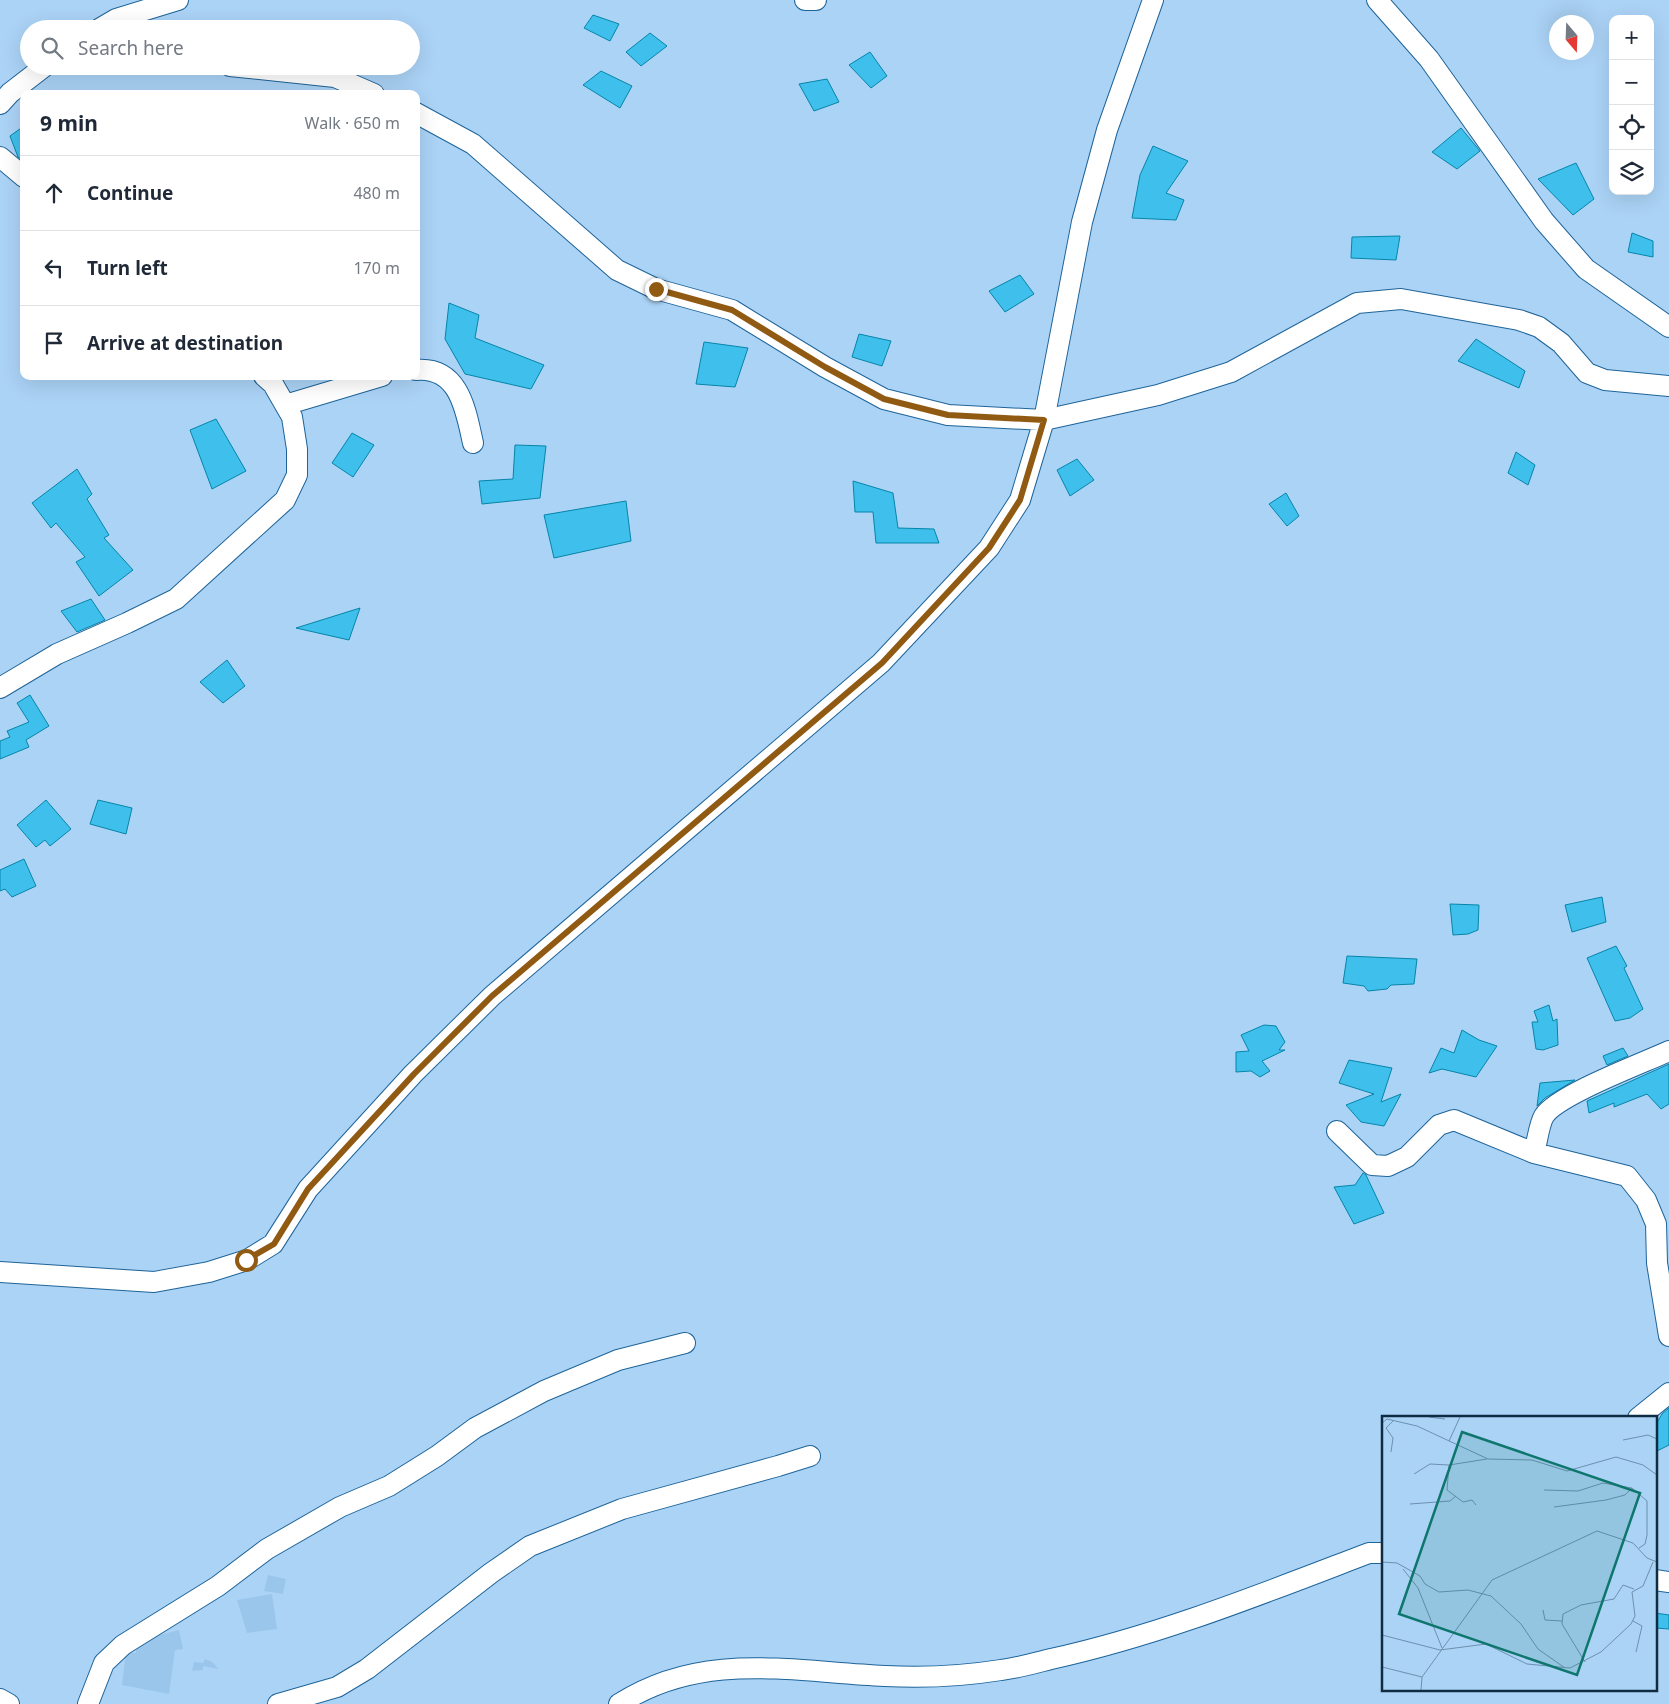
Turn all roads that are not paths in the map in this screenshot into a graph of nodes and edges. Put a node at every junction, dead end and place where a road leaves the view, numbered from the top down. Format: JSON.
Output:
{"nodes":[{"id":1,"x":178,"y":0,"type":"edge"},
{"id":2,"x":805,"y":0,"type":"edge"},
{"id":3,"x":816,"y":0,"type":"edge"},
{"id":4,"x":1153,"y":0,"type":"edge"},
{"id":5,"x":1377,"y":0,"type":"edge"},
{"id":6,"x":116,"y":19,"type":"edge"},
{"id":7,"x":34,"y":75,"type":"edge"},
{"id":8,"x":316,"y":75,"type":"edge"},
{"id":9,"x":365,"y":90,"type":"edge"},
{"id":10,"x":0,"y":104,"type":"edge"},
{"id":11,"x":420,"y":115,"type":"edge"},
{"id":12,"x":0,"y":157,"type":"edge"},
{"id":13,"x":20,"y":174,"type":"edge"},
{"id":14,"x":1669,"y":327,"type":"edge"},
{"id":15,"x":420,"y":370,"type":"edge"},
{"id":16,"x":268,"y":380,"type":"edge"},
{"id":17,"x":369,"y":380,"type":"edge"},
{"id":18,"x":1669,"y":386,"type":"edge"},
{"id":19,"x":285,"y":405,"type":"junction"},
{"id":20,"x":1044,"y":420,"type":"junction"},
{"id":21,"x":473,"y":443,"type":"dead end"},
{"id":22,"x":0,"y":688,"type":"edge"},
{"id":23,"x":1669,"y":1051,"type":"edge"},
{"id":24,"x":1337,"y":1131,"type":"dead end"},
{"id":25,"x":1534,"y":1153,"type":"junction"},
{"id":26,"x":0,"y":1272,"type":"edge"},
{"id":27,"x":1669,"y":1336,"type":"edge"},
{"id":28,"x":685,"y":1343,"type":"dead end"},
{"id":29,"x":1669,"y":1393,"type":"edge"},
{"id":30,"x":1640,"y":1416,"type":"edge"},
{"id":31,"x":810,"y":1456,"type":"dead end"},
{"id":32,"x":1378,"y":1551,"type":"edge"},
{"id":33,"x":1656,"y":1580,"type":"edge"},
{"id":34,"x":1669,"y":1582,"type":"edge"},
{"id":35,"x":0,"y":1699,"type":"edge"},
{"id":36,"x":9,"y":1704,"type":"edge"},
{"id":37,"x":88,"y":1704,"type":"edge"},
{"id":38,"x":278,"y":1704,"type":"edge"},
{"id":39,"x":619,"y":1704,"type":"edge"}],
"edges":[{"from":1,"to":6,"type":"street"},
{"from":2,"to":3,"type":"street"},
{"from":4,"to":20,"type":"street"},
{"from":5,"to":14,"type":"street"},
{"from":7,"to":10,"type":"street"},
{"from":8,"to":9,"type":"street"},
{"from":11,"to":20,"type":"street"},
{"from":12,"to":13,"type":"street"},
{"from":15,"to":21,"type":"street"},
{"from":16,"to":19,"type":"street"},
{"from":17,"to":19,"type":"street"},
{"from":18,"to":20,"type":"street"},
{"from":19,"to":22,"type":"street"},
{"from":20,"to":26,"type":"street"},
{"from":23,"to":25,"type":"street"},
{"from":24,"to":25,"type":"street"},
{"from":25,"to":27,"type":"street"},
{"from":28,"to":37,"type":"street"},
{"from":29,"to":30,"type":"street"},
{"from":31,"to":38,"type":"street"},
{"from":32,"to":39,"type":"street"},
{"from":33,"to":34,"type":"street"},
{"from":35,"to":36,"type":"street"}]}
